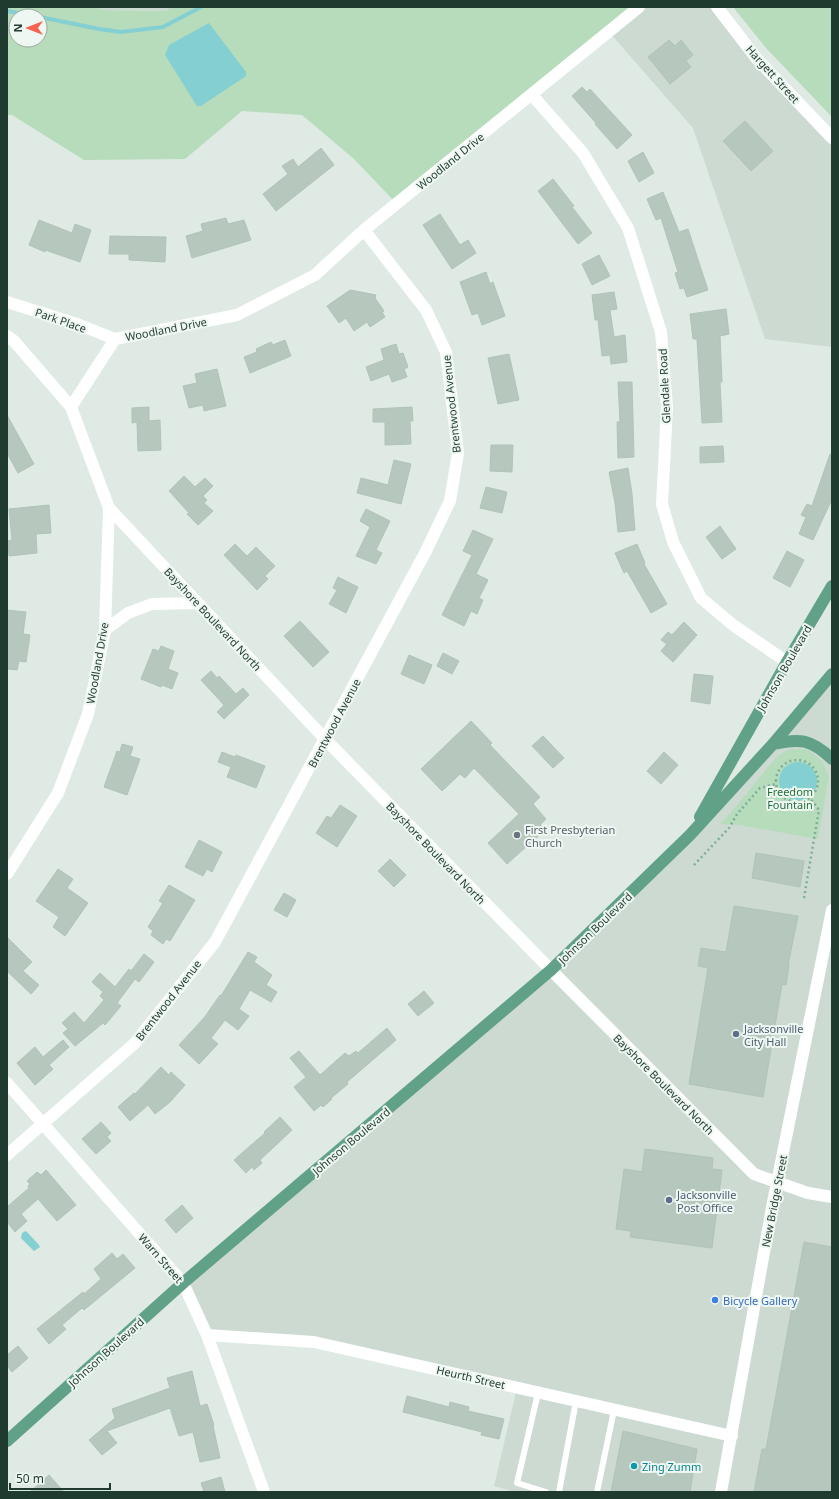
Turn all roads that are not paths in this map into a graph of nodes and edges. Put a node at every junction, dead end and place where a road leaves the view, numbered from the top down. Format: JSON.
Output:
{"nodes":[{"id":1,"x":639,"y":7,"type":"edge"},
{"id":2,"x":717,"y":7,"type":"edge"},
{"id":3,"x":532,"y":96,"type":"junction"},
{"id":4,"x":832,"y":138,"type":"edge"},
{"id":5,"x":364,"y":230,"type":"junction"},
{"id":6,"x":7,"y":302,"type":"edge"},
{"id":7,"x":7,"y":336,"type":"edge"},
{"id":8,"x":115,"y":339,"type":"junction"},
{"id":9,"x":71,"y":407,"type":"junction"},
{"id":10,"x":109,"y":508,"type":"junction"},
{"id":11,"x":832,"y":586,"type":"edge"},
{"id":12,"x":198,"y":603,"type":"junction"},
{"id":13,"x":105,"y":630,"type":"junction"},
{"id":14,"x":787,"y":662,"type":"junction"},
{"id":15,"x":832,"y":674,"type":"edge"},
{"id":16,"x":325,"y":738,"type":"junction"},
{"id":17,"x":773,"y":744,"type":"junction"},
{"id":18,"x":832,"y":759,"type":"edge"},
{"id":19,"x":690,"y":835,"type":"junction"},
{"id":20,"x":7,"y":874,"type":"edge"},
{"id":21,"x":832,"y":910,"type":"edge"},
{"id":22,"x":551,"y":970,"type":"junction"},
{"id":23,"x":7,"y":1083,"type":"edge"},
{"id":24,"x":43,"y":1123,"type":"junction"},
{"id":25,"x":7,"y":1155,"type":"edge"},
{"id":26,"x":777,"y":1182,"type":"junction"},
{"id":27,"x":832,"y":1197,"type":"edge"},
{"id":28,"x":183,"y":1283,"type":"junction"},
{"id":29,"x":207,"y":1335,"type":"junction"},
{"id":30,"x":538,"y":1393,"type":"junction"},
{"id":31,"x":576,"y":1401,"type":"junction"},
{"id":32,"x":614,"y":1410,"type":"junction"},
{"id":33,"x":732,"y":1436,"type":"junction"},
{"id":34,"x":7,"y":1441,"type":"edge"},
{"id":35,"x":264,"y":1492,"type":"edge"},
{"id":36,"x":546,"y":1492,"type":"edge"},
{"id":37,"x":559,"y":1492,"type":"edge"},
{"id":38,"x":597,"y":1492,"type":"edge"},
{"id":39,"x":721,"y":1492,"type":"edge"}],
"edges":[{"from":1,"to":3,"type":"street","name":"Woodland Drive"},
{"from":2,"to":4,"type":"street","name":"Hargett Street"},
{"from":3,"to":5,"type":"street","name":"Woodland Drive"},
{"from":3,"to":14,"type":"street","name":"Glendale Road"},
{"from":5,"to":8,"type":"street","name":"Woodland Drive"},
{"from":5,"to":16,"type":"street","name":"Brentwood Avenue"},
{"from":6,"to":8,"type":"street","name":"Park Place"},
{"from":7,"to":9,"type":"street"},
{"from":8,"to":9,"type":"street","name":"Woodland Drive"},
{"from":9,"to":10,"type":"street","name":"Woodland Drive"},
{"from":10,"to":12,"type":"street","name":"Bayshore Boulevard North"},
{"from":10,"to":13,"type":"street","name":"Woodland Drive"},
{"from":11,"to":14,"type":"main road","name":"Johnson Boulevard"},
{"from":12,"to":13,"type":"street"},
{"from":12,"to":16,"type":"street","name":"Bayshore Boulevard North"},
{"from":13,"to":20,"type":"street","name":"Woodland Drive"},
{"from":14,"to":19,"type":"main road","name":"Johnson Boulevard"},
{"from":15,"to":17,"type":"main road","name":"Johnson Boulevard"},
{"from":16,"to":22,"type":"street","name":"Bayshore Boulevard North"},
{"from":16,"to":24,"type":"street","name":"Brentwood Avenue"},
{"from":17,"to":18,"type":"main road"},
{"from":17,"to":19,"type":"main road","name":"Johnson Boulevard"},
{"from":19,"to":22,"type":"main road","name":"Johnson Boulevard"},
{"from":21,"to":26,"type":"street","name":"New Bridge Street"},
{"from":22,"to":26,"type":"street","name":"Bayshore Boulevard North"},
{"from":22,"to":28,"type":"main road","name":"Johnson Boulevard"},
{"from":23,"to":24,"type":"street","name":"Warn Street"},
{"from":24,"to":25,"type":"street","name":"Brentwood Avenue"},
{"from":24,"to":28,"type":"street","name":"Warn Street"},
{"from":26,"to":27,"type":"street","name":"Bayshore Boulevard North"},
{"from":26,"to":33,"type":"street","name":"New Bridge Street"},
{"from":28,"to":29,"type":"street","name":"Warn Street"},
{"from":28,"to":34,"type":"main road","name":"Johnson Boulevard"},
{"from":29,"to":30,"type":"street","name":"Heurth Street"},
{"from":29,"to":35,"type":"street","name":"Warn Street"},
{"from":30,"to":31,"type":"street","name":"Heurth Street"},
{"from":30,"to":36,"type":"lane"},
{"from":31,"to":32,"type":"street","name":"Heurth Street"},
{"from":31,"to":37,"type":"lane"},
{"from":32,"to":33,"type":"street","name":"Heurth Street"},
{"from":32,"to":38,"type":"lane"},
{"from":33,"to":39,"type":"street","name":"New Bridge Street"}]}
